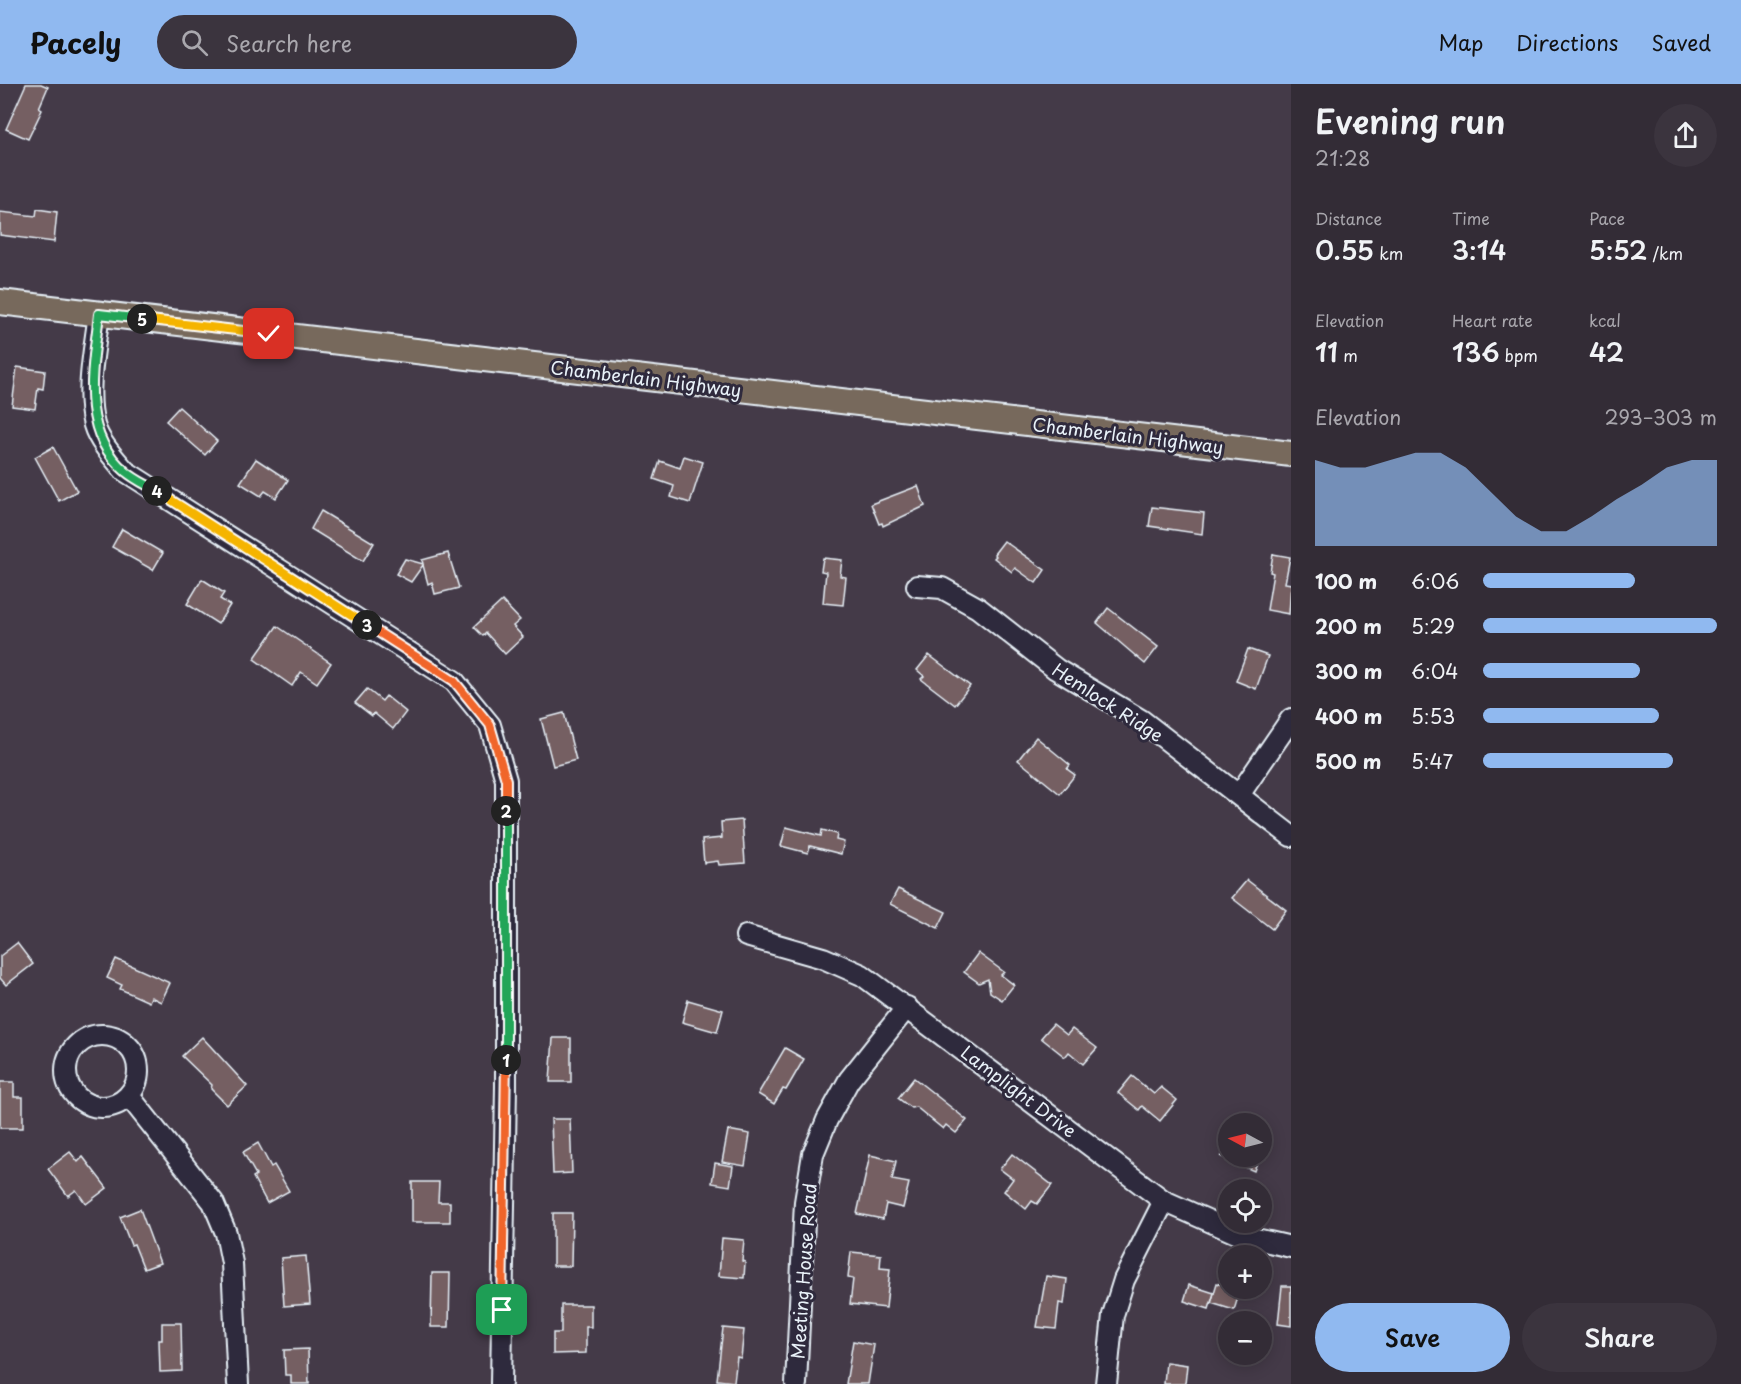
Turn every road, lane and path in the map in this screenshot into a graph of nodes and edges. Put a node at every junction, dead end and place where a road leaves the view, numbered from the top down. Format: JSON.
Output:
{"nodes":[{"id":1,"x":0,"y":302,"type":"edge"},
{"id":2,"x":99,"y":314,"type":"junction"},
{"id":3,"x":1291,"y":454,"type":"edge"},
{"id":4,"x":917,"y":586,"type":"dead end"},
{"id":5,"x":1291,"y":718,"type":"edge"},
{"id":6,"x":1239,"y":795,"type":"junction"},
{"id":7,"x":1291,"y":836,"type":"edge"},
{"id":8,"x":746,"y":936,"type":"dead end"},
{"id":9,"x":907,"y":1007,"type":"junction"},
{"id":10,"x":129,"y":1096,"type":"dead end"},
{"id":11,"x":1164,"y":1201,"type":"junction"},
{"id":12,"x":1291,"y":1247,"type":"edge"},
{"id":13,"x":238,"y":1384,"type":"edge"},
{"id":14,"x":501,"y":1384,"type":"edge"},
{"id":15,"x":796,"y":1384,"type":"edge"},
{"id":16,"x":1106,"y":1384,"type":"edge"}],
"edges":[{"from":1,"to":2,"type":"main road","name":"Chamberlain Highway"},
{"from":2,"to":3,"type":"main road","name":"Chamberlain Highway"},
{"from":2,"to":14,"type":"street"},
{"from":4,"to":6,"type":"street","name":"Hemlock Ridge"},
{"from":5,"to":6,"type":"street"},
{"from":6,"to":7,"type":"street","name":"Hemlock Ridge"},
{"from":8,"to":9,"type":"street","name":"Lamplight Drive"},
{"from":9,"to":11,"type":"street","name":"Lamplight Drive"},
{"from":9,"to":15,"type":"street","name":"Meeting House Road"},
{"from":10,"to":13,"type":"street"},
{"from":11,"to":12,"type":"street","name":"Lamplight Drive"},
{"from":11,"to":16,"type":"street"}]}
